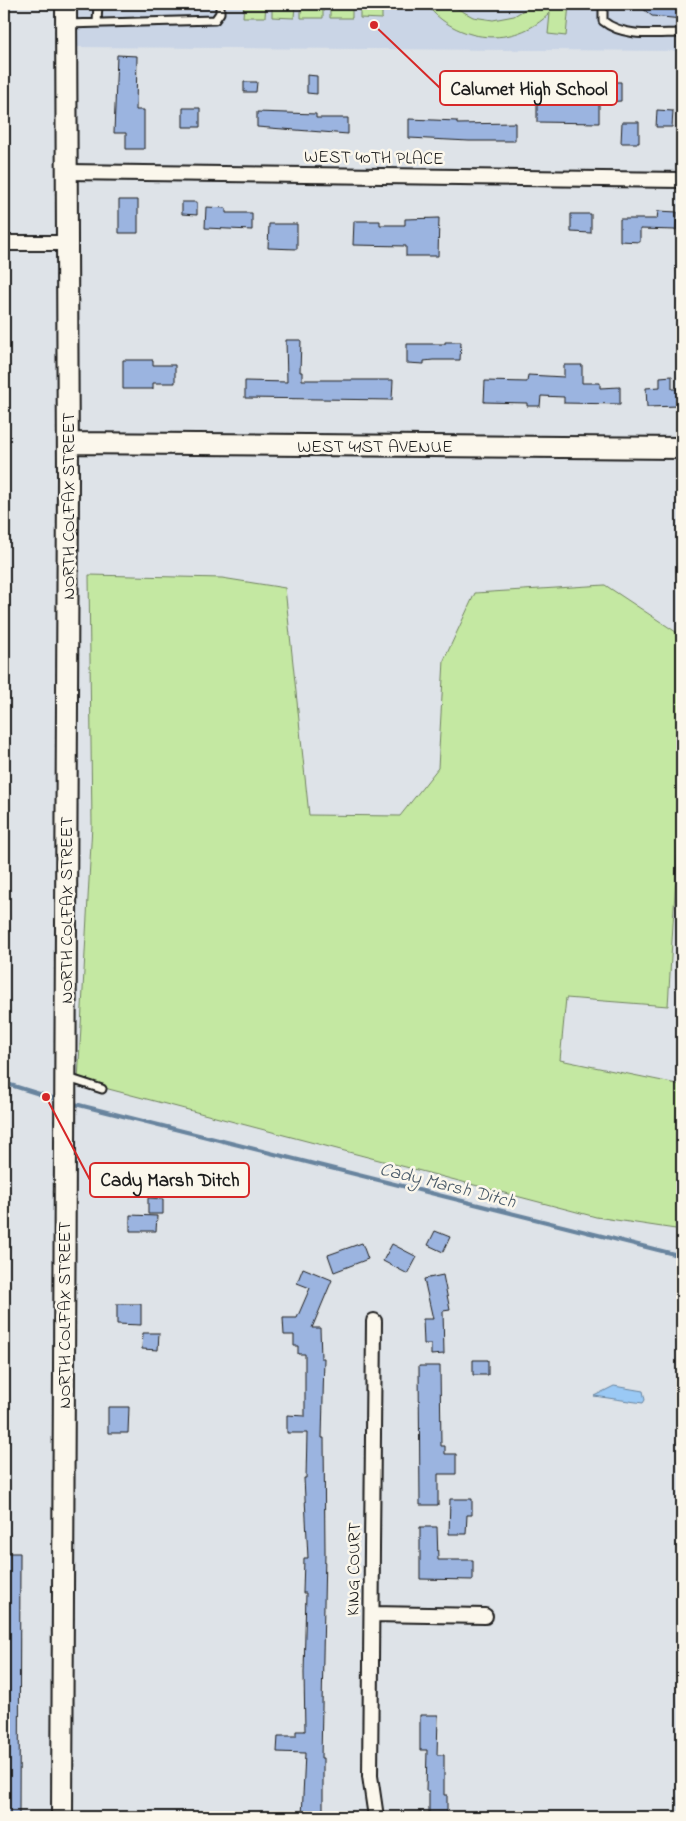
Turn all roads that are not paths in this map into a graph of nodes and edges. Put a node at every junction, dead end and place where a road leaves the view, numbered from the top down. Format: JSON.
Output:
{"nodes":[{"id":1,"x":66,"y":4,"type":"edge"},
{"id":2,"x":98,"y":4,"type":"edge"},
{"id":3,"x":220,"y":4,"type":"edge"},
{"id":4,"x":603,"y":4,"type":"edge"},
{"id":5,"x":97,"y":23,"type":"junction"},
{"id":6,"x":66,"y":24,"type":"junction"},
{"id":7,"x":682,"y":33,"type":"edge"},
{"id":8,"x":66,"y":172,"type":"junction"},
{"id":9,"x":682,"y":180,"type":"edge"},
{"id":10,"x":4,"y":243,"type":"edge"},
{"id":11,"x":67,"y":243,"type":"junction"},
{"id":12,"x":68,"y":443,"type":"junction"},
{"id":13,"x":682,"y":448,"type":"edge"},
{"id":14,"x":70,"y":1072,"type":"junction"},
{"id":15,"x":102,"y":1088,"type":"dead end"},
{"id":16,"x":374,"y":1321,"type":"dead end"},
{"id":17,"x":372,"y":1614,"type":"junction"},
{"id":18,"x":486,"y":1616,"type":"dead end"},
{"id":19,"x":62,"y":1817,"type":"edge"},
{"id":20,"x":376,"y":1817,"type":"edge"}],
"edges":[{"from":1,"to":6,"type":"street","name":"NORTH COLFAX STREET"},
{"from":2,"to":5,"type":"lane"},
{"from":3,"to":5,"type":"lane"},
{"from":4,"to":7,"type":"lane"},
{"from":5,"to":6,"type":"lane"},
{"from":6,"to":8,"type":"street","name":"NORTH COLFAX STREET"},
{"from":8,"to":9,"type":"street","name":"WEST 40TH PLACE"},
{"from":8,"to":11,"type":"street","name":"NORTH COLFAX STREET"},
{"from":10,"to":11,"type":"street"},
{"from":11,"to":12,"type":"street","name":"NORTH COLFAX STREET"},
{"from":12,"to":13,"type":"street","name":"WEST 41ST AVENUE"},
{"from":12,"to":14,"type":"street","name":"NORTH COLFAX STREET"},
{"from":14,"to":15,"type":"lane"},
{"from":14,"to":19,"type":"street","name":"NORTH COLFAX STREET"},
{"from":16,"to":17,"type":"street","name":"KING COURT"},
{"from":17,"to":18,"type":"street"},
{"from":17,"to":20,"type":"street","name":"KING COURT"}]}
